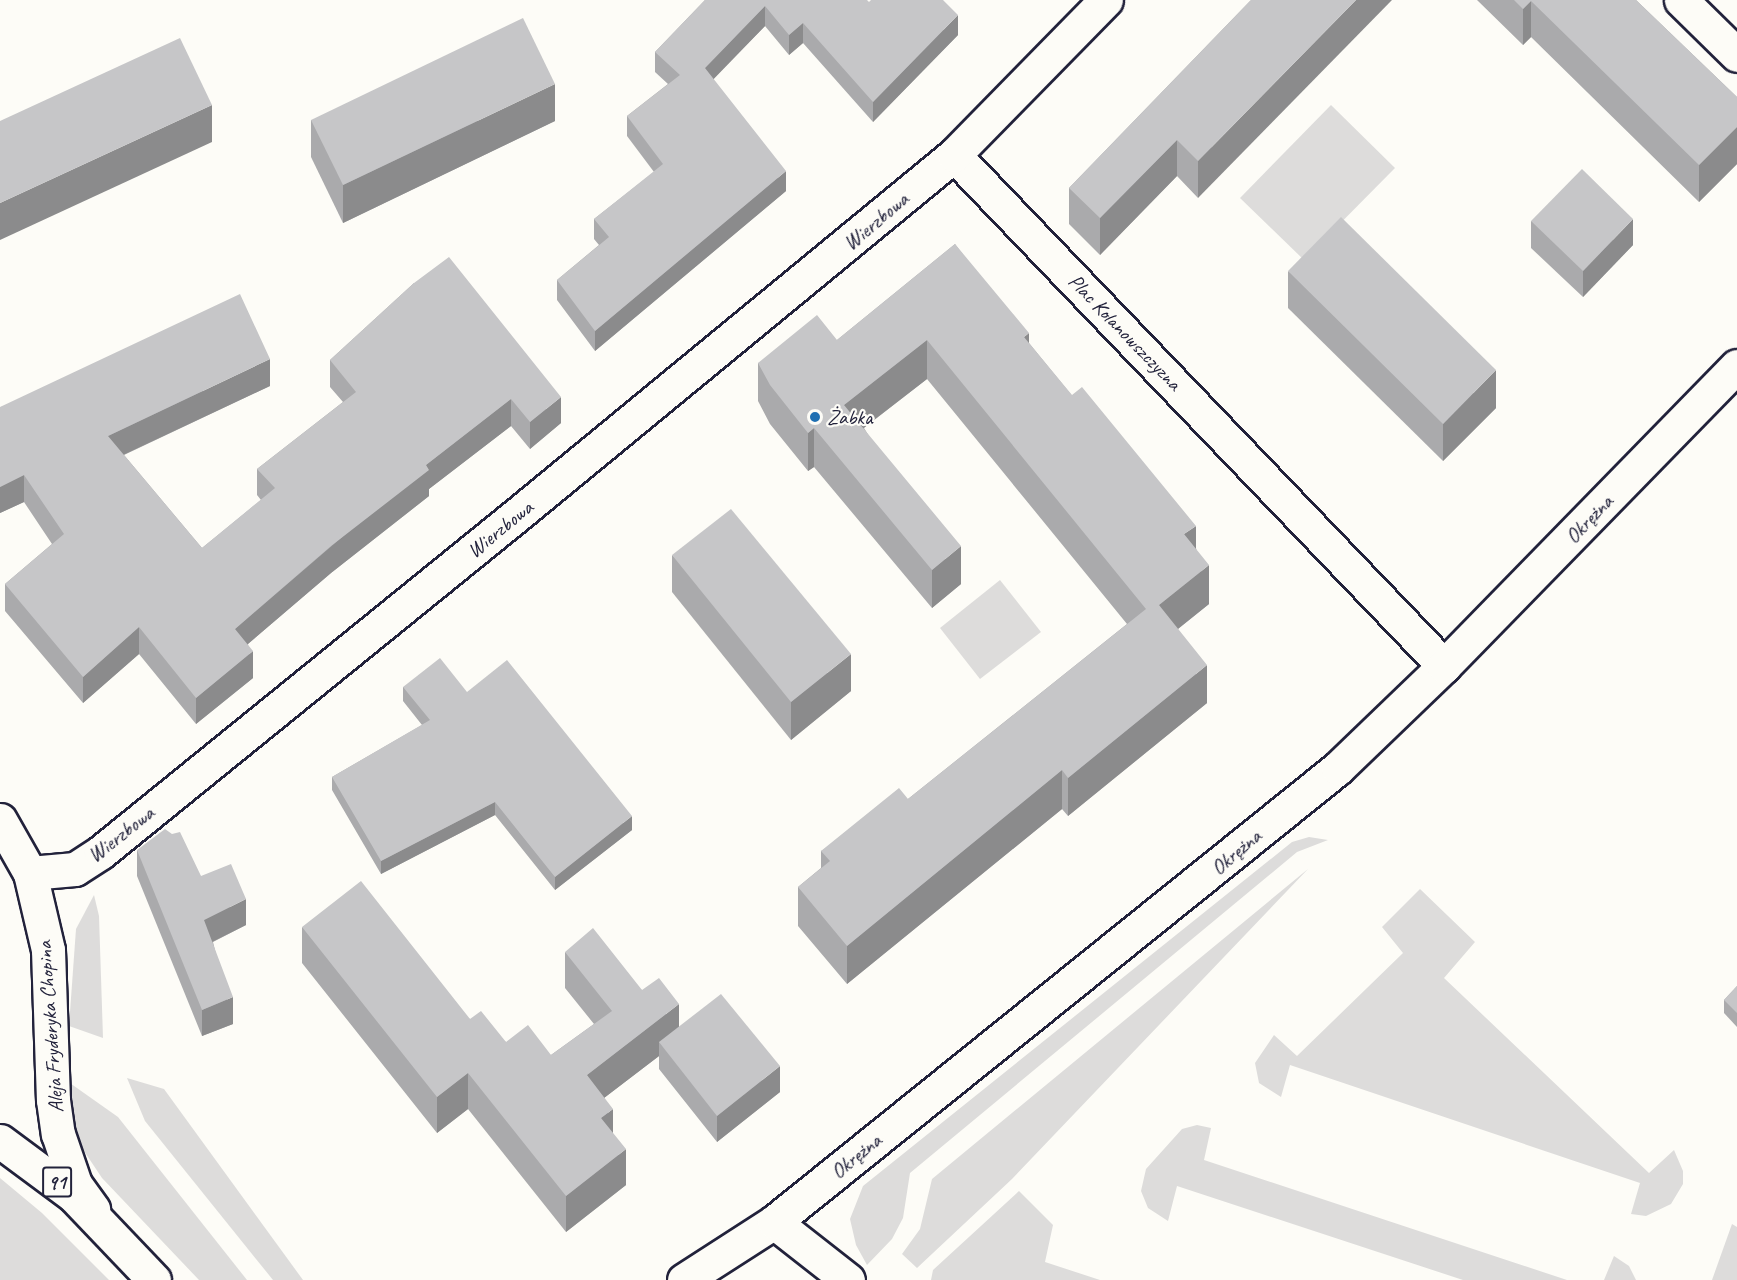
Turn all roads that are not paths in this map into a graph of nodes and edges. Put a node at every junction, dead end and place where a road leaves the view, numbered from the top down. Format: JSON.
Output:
{"nodes":[{"id":1,"x":1106,"y":0,"type":"edge"},
{"id":2,"x":1681,"y":0,"type":"edge"},
{"id":3,"x":1737,"y":55,"type":"edge"},
{"id":4,"x":954,"y":155,"type":"junction"},
{"id":5,"x":1737,"y":366,"type":"edge"},
{"id":6,"x":1444,"y":666,"type":"junction"},
{"id":7,"x":0,"y":820,"type":"edge"},
{"id":8,"x":30,"y":873,"type":"junction"},
{"id":9,"x":0,"y":1141,"type":"edge"},
{"id":10,"x":774,"y":1222,"type":"junction"},
{"id":11,"x":108,"y":1229,"type":"junction"},
{"id":12,"x":154,"y":1280,"type":"edge"},
{"id":13,"x":684,"y":1280,"type":"edge"},
{"id":14,"x":848,"y":1280,"type":"edge"}],
"edges":[{"from":1,"to":4,"type":"street"},
{"from":2,"to":3,"type":"street"},
{"from":4,"to":6,"type":"street","name":"Plac Kolanowszczyzna"},
{"from":4,"to":8,"type":"street","name":"Wierzbowa"},
{"from":5,"to":6,"type":"street","name":"Okrężna"},
{"from":6,"to":10,"type":"street","name":"Okrężna"},
{"from":7,"to":8,"type":"street","name":"Aleja Fryderyka Chopina"},
{"from":8,"to":11,"type":"street","name":"Aleja Fryderyka Chopina"},
{"from":9,"to":11,"type":"street","number":"91"},
{"from":10,"to":13,"type":"street","name":"Okrężna"},
{"from":10,"to":14,"type":"street"},
{"from":11,"to":12,"type":"street","number":"91"}]}
